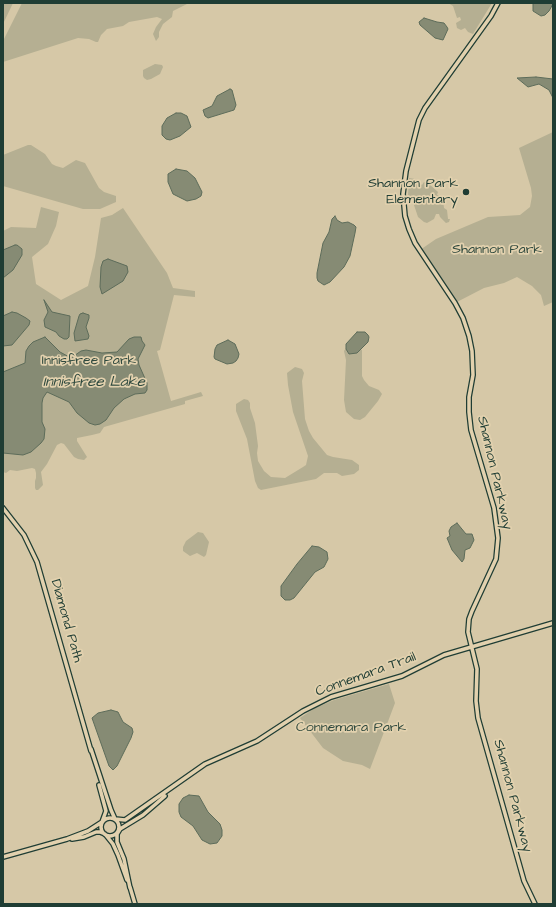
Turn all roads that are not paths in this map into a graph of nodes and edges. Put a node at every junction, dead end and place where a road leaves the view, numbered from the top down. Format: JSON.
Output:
{"nodes":[{"id":1,"x":498,"y":3,"type":"edge"},
{"id":2,"x":3,"y":508,"type":"edge"},
{"id":3,"x":553,"y":623,"type":"edge"},
{"id":4,"x":471,"y":646,"type":"junction"},
{"id":5,"x":91,"y":749,"type":"junction"},
{"id":6,"x":178,"y":784,"type":"junction"},
{"id":7,"x":116,"y":819,"type":"junction"},
{"id":8,"x":102,"y":822,"type":"junction"},
{"id":9,"x":118,"y":832,"type":"junction"},
{"id":10,"x":105,"y":834,"type":"junction"},
{"id":11,"x":67,"y":839,"type":"junction"},
{"id":12,"x":3,"y":857,"type":"edge"},
{"id":13,"x":130,"y":888,"type":"junction"},
{"id":14,"x":135,"y":904,"type":"edge"},
{"id":15,"x":535,"y":904,"type":"edge"}],
"edges":[{"from":1,"to":4,"type":"street","name":"Shannon Parkway"},
{"from":2,"to":5,"type":"street","name":"Diamond Path"},
{"from":3,"to":4,"type":"street","name":"Connemara Trail"},
{"from":4,"to":6,"type":"street","name":"Connemara Trail"},
{"from":4,"to":15,"type":"street","name":"Shannon Parkway"},
{"from":5,"to":7,"type":"street","name":"Diamond Path"},
{"from":5,"to":8,"type":"street","name":"Diamond Path"},
{"from":6,"to":7,"type":"street","name":"Connemara Trail"},
{"from":6,"to":9,"type":"street","name":"Connemara Trail"},
{"from":7,"to":8,"type":"street"},
{"from":7,"to":9,"type":"street","name":"Diamond Path"},
{"from":8,"to":10,"type":"street","name":"Diamond Path"},
{"from":8,"to":11,"type":"street"},
{"from":9,"to":10,"type":"street"},
{"from":9,"to":13,"type":"street","name":"Diamond Path"},
{"from":10,"to":11,"type":"street"},
{"from":10,"to":13,"type":"street","name":"Diamond Path"},
{"from":11,"to":12,"type":"street"},
{"from":13,"to":14,"type":"street","name":"Diamond Path"}]}
